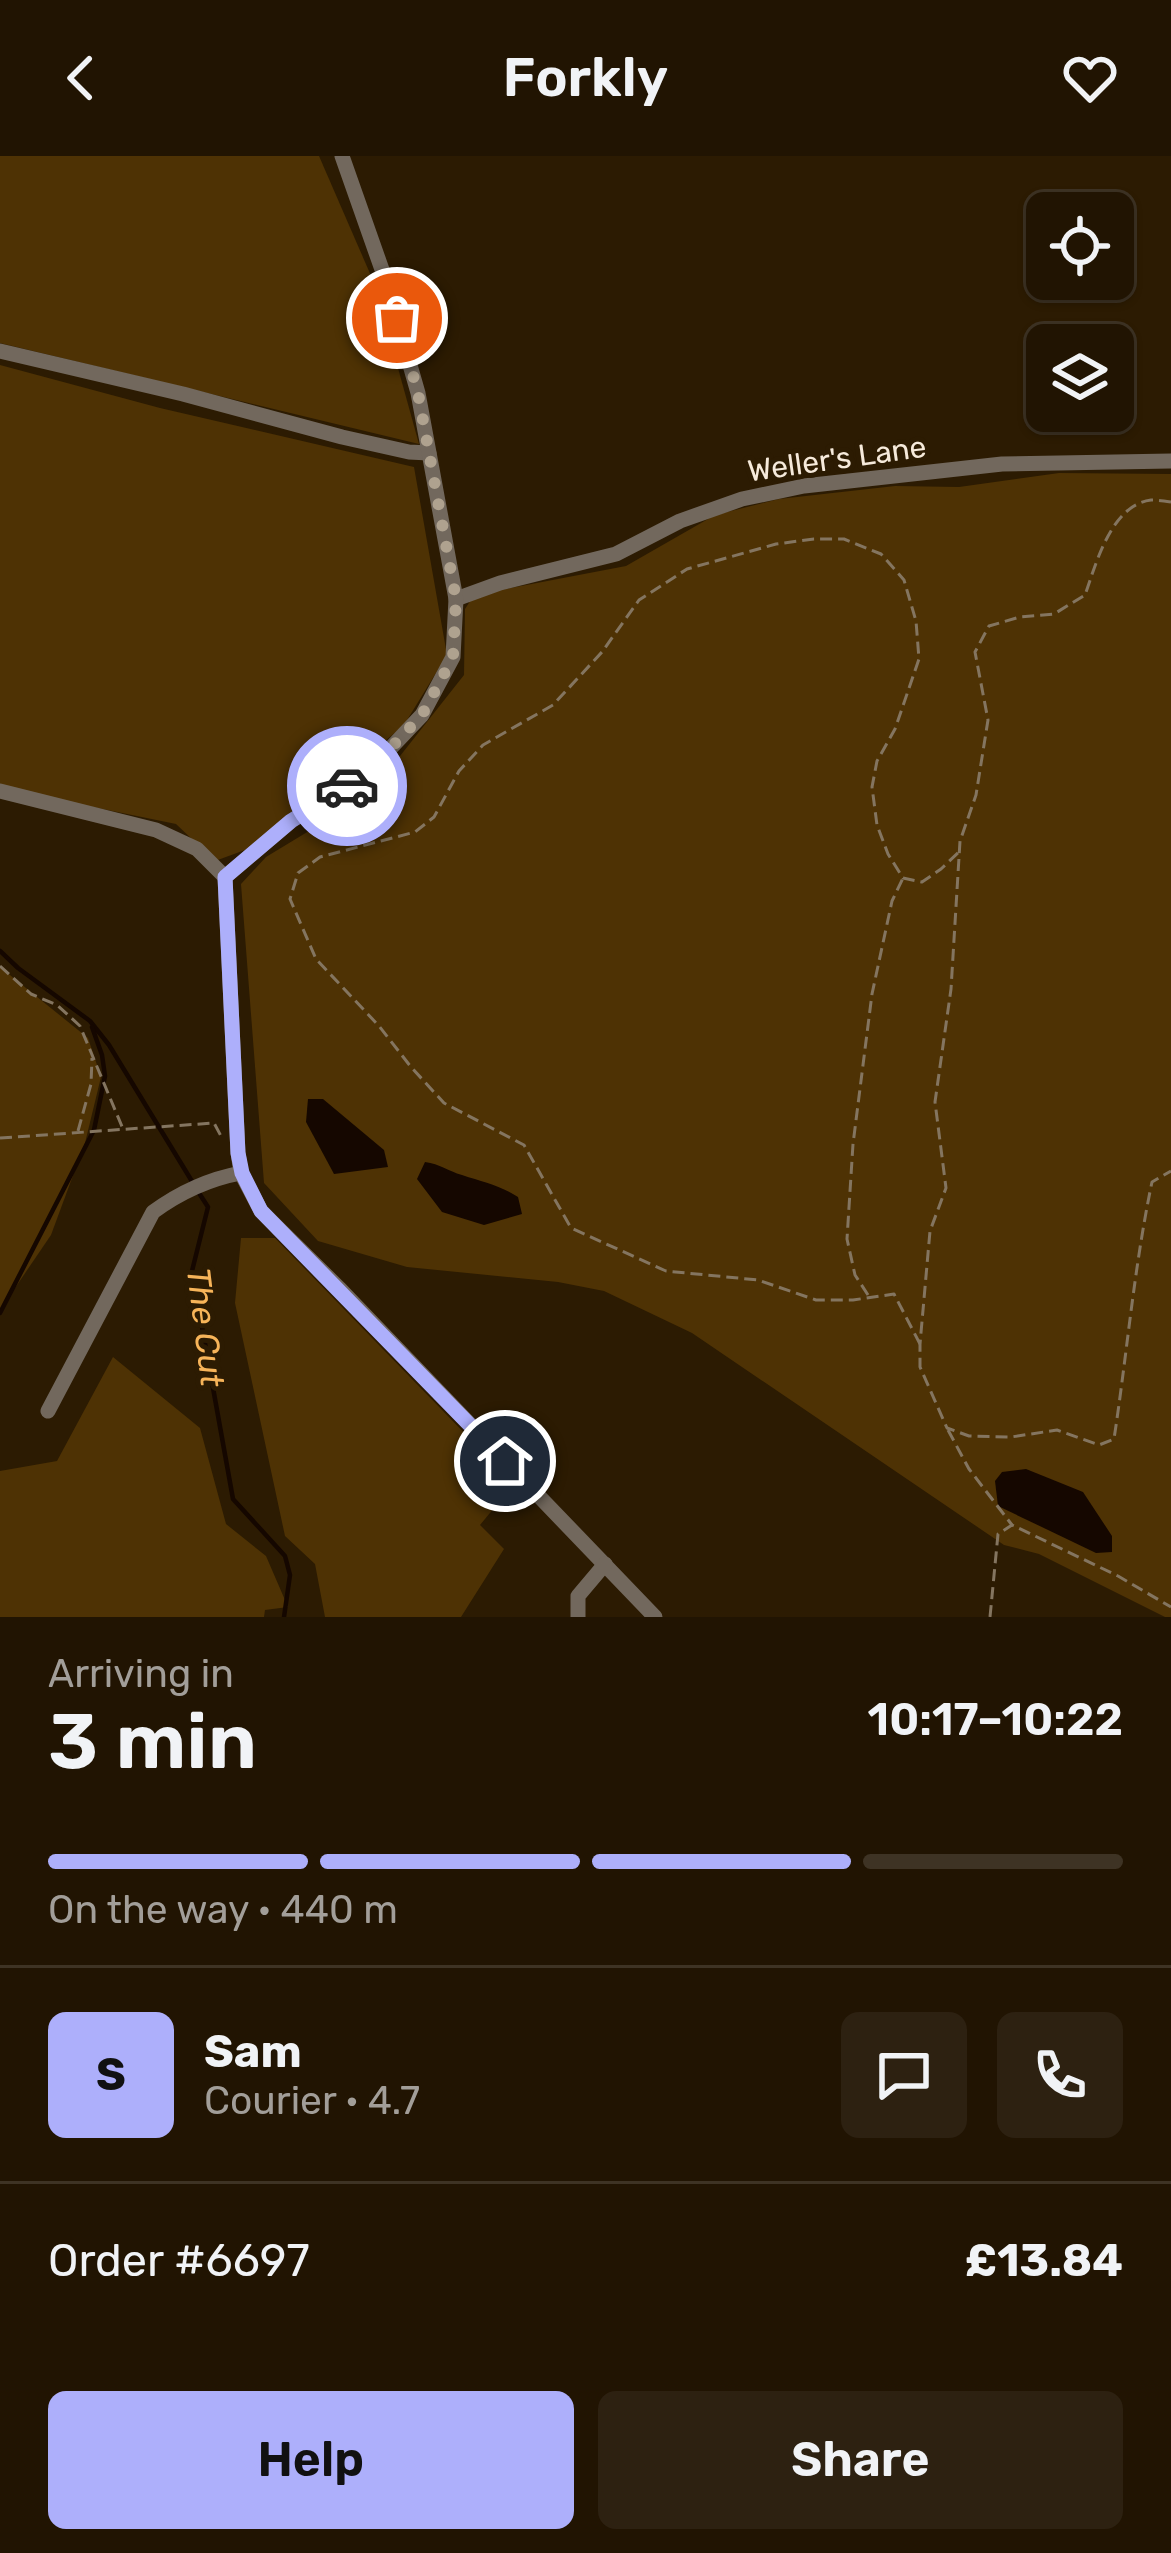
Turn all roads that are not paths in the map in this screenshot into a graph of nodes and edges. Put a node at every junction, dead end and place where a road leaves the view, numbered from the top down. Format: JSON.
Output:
{"nodes":[{"id":1,"x":342,"y":156,"type":"edge"},
{"id":2,"x":0,"y":352,"type":"edge"},
{"id":3,"x":429,"y":453,"type":"junction"},
{"id":4,"x":1171,"y":461,"type":"edge"},
{"id":5,"x":456,"y":599,"type":"junction"},
{"id":6,"x":0,"y":791,"type":"edge"},
{"id":7,"x":225,"y":877,"type":"junction"},
{"id":8,"x":242,"y":1173,"type":"junction"},
{"id":9,"x":48,"y":1411,"type":"dead end"},
{"id":10,"x":604,"y":1564,"type":"junction"},
{"id":11,"x":578,"y":1617,"type":"edge"},
{"id":12,"x":656,"y":1617,"type":"edge"}],
"edges":[{"from":1,"to":3,"type":"street"},
{"from":2,"to":3,"type":"street"},
{"from":3,"to":5,"type":"street"},
{"from":4,"to":5,"type":"street","name":"Weller's Lane"},
{"from":5,"to":7,"type":"street"},
{"from":6,"to":7,"type":"street"},
{"from":7,"to":8,"type":"street"},
{"from":8,"to":9,"type":"street"},
{"from":8,"to":10,"type":"street"},
{"from":10,"to":11,"type":"street"},
{"from":10,"to":12,"type":"street"}]}
